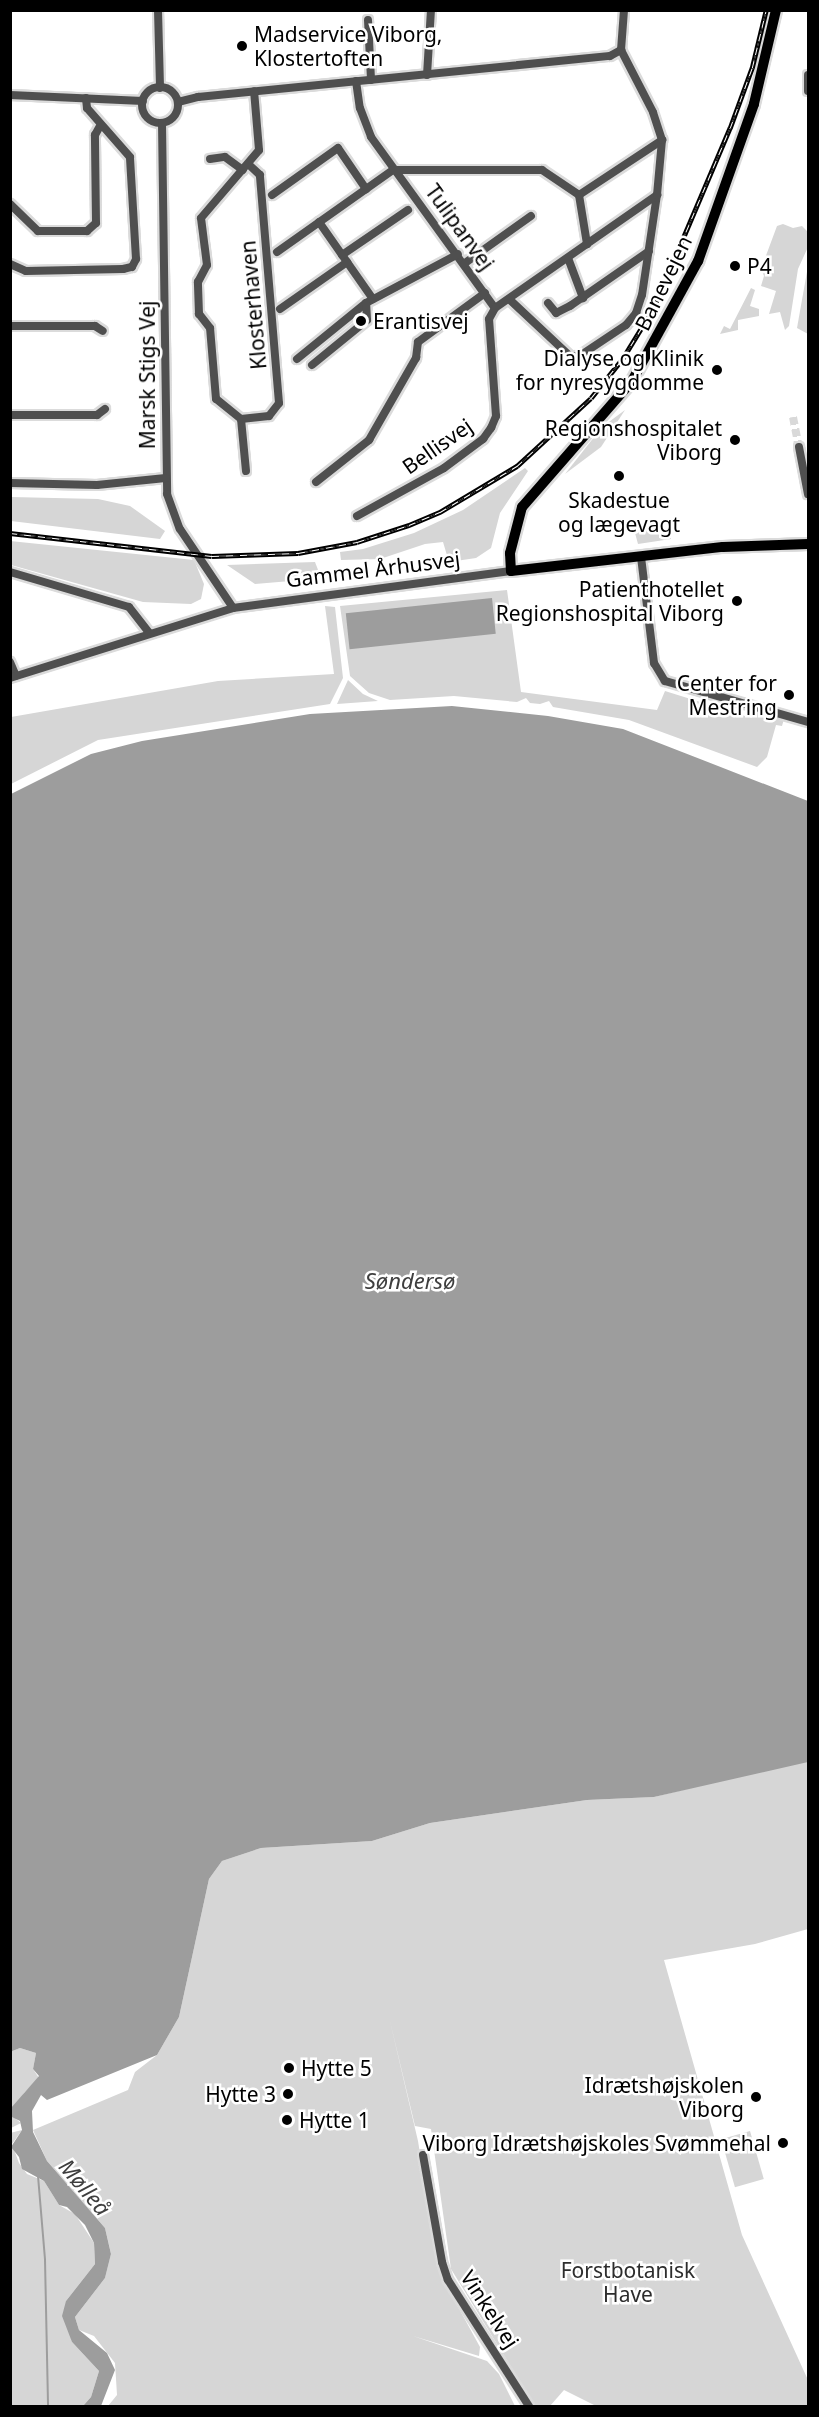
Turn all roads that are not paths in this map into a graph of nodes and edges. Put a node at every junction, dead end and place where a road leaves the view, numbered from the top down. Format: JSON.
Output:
{"nodes":[{"id":1,"x":158,"y":10,"type":"edge"},
{"id":2,"x":431,"y":10,"type":"edge"},
{"id":3,"x":624,"y":10,"type":"edge"},
{"id":4,"x":776,"y":10,"type":"edge"},
{"id":5,"x":368,"y":20,"type":"dead end"},
{"id":6,"x":621,"y":50,"type":"junction"},
{"id":7,"x":428,"y":75,"type":"junction"},
{"id":8,"x":808,"y":75,"type":"edge"},
{"id":9,"x":371,"y":80,"type":"junction"},
{"id":10,"x":356,"y":81,"type":"junction"},
{"id":11,"x":160,"y":88,"type":"junction"},
{"id":12,"x":808,"y":91,"type":"edge"},
{"id":13,"x":254,"y":92,"type":"junction"},
{"id":14,"x":10,"y":95,"type":"edge"},
{"id":15,"x":86,"y":98,"type":"junction"},
{"id":16,"x":143,"y":101,"type":"junction"},
{"id":17,"x":178,"y":102,"type":"junction"},
{"id":18,"x":162,"y":123,"type":"junction"},
{"id":19,"x":100,"y":126,"type":"junction"},
{"id":20,"x":662,"y":140,"type":"junction"},
{"id":21,"x":210,"y":159,"type":"dead end"},
{"id":22,"x":245,"y":167,"type":"junction"},
{"id":23,"x":393,"y":170,"type":"junction"},
{"id":24,"x":366,"y":189,"type":"junction"},
{"id":25,"x":272,"y":195,"type":"dead end"},
{"id":26,"x":579,"y":195,"type":"junction"},
{"id":27,"x":657,"y":195,"type":"junction"},
{"id":28,"x":10,"y":204,"type":"edge"},
{"id":29,"x":408,"y":210,"type":"dead end"},
{"id":30,"x":531,"y":216,"type":"dead end"},
{"id":31,"x":319,"y":222,"type":"junction"},
{"id":32,"x":587,"y":244,"type":"junction"},
{"id":33,"x":649,"y":251,"type":"junction"},
{"id":34,"x":277,"y":252,"type":"dead end"},
{"id":35,"x":458,"y":254,"type":"junction"},
{"id":36,"x":345,"y":258,"type":"junction"},
{"id":37,"x":568,"y":258,"type":"junction"},
{"id":38,"x":465,"y":263,"type":"junction"},
{"id":39,"x":10,"y":264,"type":"edge"},
{"id":40,"x":485,"y":294,"type":"junction"},
{"id":41,"x":583,"y":298,"type":"junction"},
{"id":42,"x":509,"y":299,"type":"junction"},
{"id":43,"x":370,"y":301,"type":"junction"},
{"id":44,"x":548,"y":303,"type":"dead end"},
{"id":45,"x":495,"y":308,"type":"junction"},
{"id":46,"x":280,"y":309,"type":"dead end"},
{"id":47,"x":10,"y":326,"type":"edge"},
{"id":48,"x":104,"y":331,"type":"dead end"},
{"id":49,"x":297,"y":359,"type":"dead end"},
{"id":50,"x":312,"y":365,"type":"dead end"},
{"id":51,"x":105,"y":410,"type":"dead end"},
{"id":52,"x":10,"y":415,"type":"edge"},
{"id":53,"x":240,"y":419,"type":"junction"},
{"id":54,"x":799,"y":447,"type":"tunnel mouth"},
{"id":55,"x":246,"y":471,"type":"dead end"},
{"id":56,"x":166,"y":478,"type":"junction"},
{"id":57,"x":316,"y":482,"type":"dead end"},
{"id":58,"x":10,"y":483,"type":"edge"},
{"id":59,"x":808,"y":494,"type":"edge"},
{"id":60,"x":357,"y":516,"type":"dead end"},
{"id":61,"x":808,"y":544,"type":"edge"},
{"id":62,"x":641,"y":557,"type":"junction"},
{"id":63,"x":511,"y":571,"type":"junction"},
{"id":64,"x":10,"y":573,"type":"edge"},
{"id":65,"x":233,"y":608,"type":"junction"},
{"id":66,"x":150,"y":633,"type":"junction"},
{"id":67,"x":10,"y":662,"type":"edge"},
{"id":68,"x":13,"y":677,"type":"edge"},
{"id":69,"x":808,"y":722,"type":"edge"},
{"id":70,"x":423,"y":2155,"type":"dead end"},
{"id":71,"x":529,"y":2406,"type":"edge"}],
"edges":[{"from":1,"to":11,"type":"street"},
{"from":2,"to":7,"type":"street"},
{"from":3,"to":6,"type":"street"},
{"from":4,"to":63,"type":"main road","name":"Banevejen"},
{"from":5,"to":9,"type":"street"},
{"from":6,"to":7,"type":"street"},
{"from":6,"to":20,"type":"street"},
{"from":7,"to":9,"type":"street"},
{"from":8,"to":12,"type":"street"},
{"from":9,"to":10,"type":"street"},
{"from":10,"to":13,"type":"street"},
{"from":10,"to":23,"type":"street","name":"Tulipanvej"},
{"from":11,"to":16,"type":"street"},
{"from":11,"to":17,"type":"street"},
{"from":13,"to":17,"type":"street"},
{"from":13,"to":22,"type":"street","name":"Klosterhaven"},
{"from":14,"to":15,"type":"street"},
{"from":15,"to":16,"type":"street"},
{"from":15,"to":19,"type":"street"},
{"from":16,"to":18,"type":"street"},
{"from":17,"to":18,"type":"street"},
{"from":18,"to":56,"type":"street","name":"Marsk Stigs Vej"},
{"from":19,"to":28,"type":"street"},
{"from":19,"to":39,"type":"street"},
{"from":20,"to":26,"type":"street"},
{"from":20,"to":27,"type":"street"},
{"from":21,"to":22,"type":"street"},
{"from":22,"to":53,"type":"street","name":"Klosterhaven"},
{"from":22,"to":53,"type":"street","name":"Klosterhaven"},
{"from":23,"to":24,"type":"street"},
{"from":23,"to":26,"type":"street"},
{"from":23,"to":35,"type":"street","name":"Tulipanvej"},
{"from":24,"to":25,"type":"street"},
{"from":24,"to":31,"type":"street"},
{"from":26,"to":32,"type":"street"},
{"from":27,"to":32,"type":"street"},
{"from":27,"to":33,"type":"street"},
{"from":29,"to":36,"type":"street","name":"Tulipanvej"},
{"from":30,"to":38,"type":"street"},
{"from":31,"to":34,"type":"street"},
{"from":31,"to":36,"type":"street"},
{"from":32,"to":37,"type":"street"},
{"from":33,"to":41,"type":"street"},
{"from":33,"to":42,"type":"street"},
{"from":35,"to":38,"type":"street","name":"Tulipanvej"},
{"from":35,"to":43,"type":"street"},
{"from":36,"to":43,"type":"street"},
{"from":36,"to":46,"type":"street","name":"Tulipanvej"},
{"from":37,"to":41,"type":"street"},
{"from":37,"to":42,"type":"street"},
{"from":38,"to":40,"type":"street","name":"Tulipanvej"},
{"from":40,"to":45,"type":"street","name":"Tulipanvej"},
{"from":40,"to":57,"type":"street"},
{"from":41,"to":44,"type":"street"},
{"from":42,"to":45,"type":"street"},
{"from":43,"to":49,"type":"street"},
{"from":43,"to":50,"type":"street"},
{"from":45,"to":60,"type":"street","name":"Bellisvej"},
{"from":47,"to":48,"type":"street"},
{"from":51,"to":52,"type":"street"},
{"from":53,"to":55,"type":"street"},
{"from":54,"to":59,"type":"street"},
{"from":56,"to":58,"type":"street"},
{"from":56,"to":65,"type":"street","name":"Marsk Stigs Vej"},
{"from":61,"to":62,"type":"main road","name":"Gammel Århusvej"},
{"from":62,"to":63,"type":"main road","name":"Gammel Århusvej"},
{"from":62,"to":69,"type":"street"},
{"from":63,"to":65,"type":"street","name":"Gammel Århusvej"},
{"from":64,"to":66,"type":"street"},
{"from":65,"to":66,"type":"street","name":"Gammel Århusvej"},
{"from":66,"to":68,"type":"street","name":"Gammel Århusvej"},
{"from":67,"to":68,"type":"street"},
{"from":70,"to":71,"type":"street","name":"Vinkelvej"}]}
